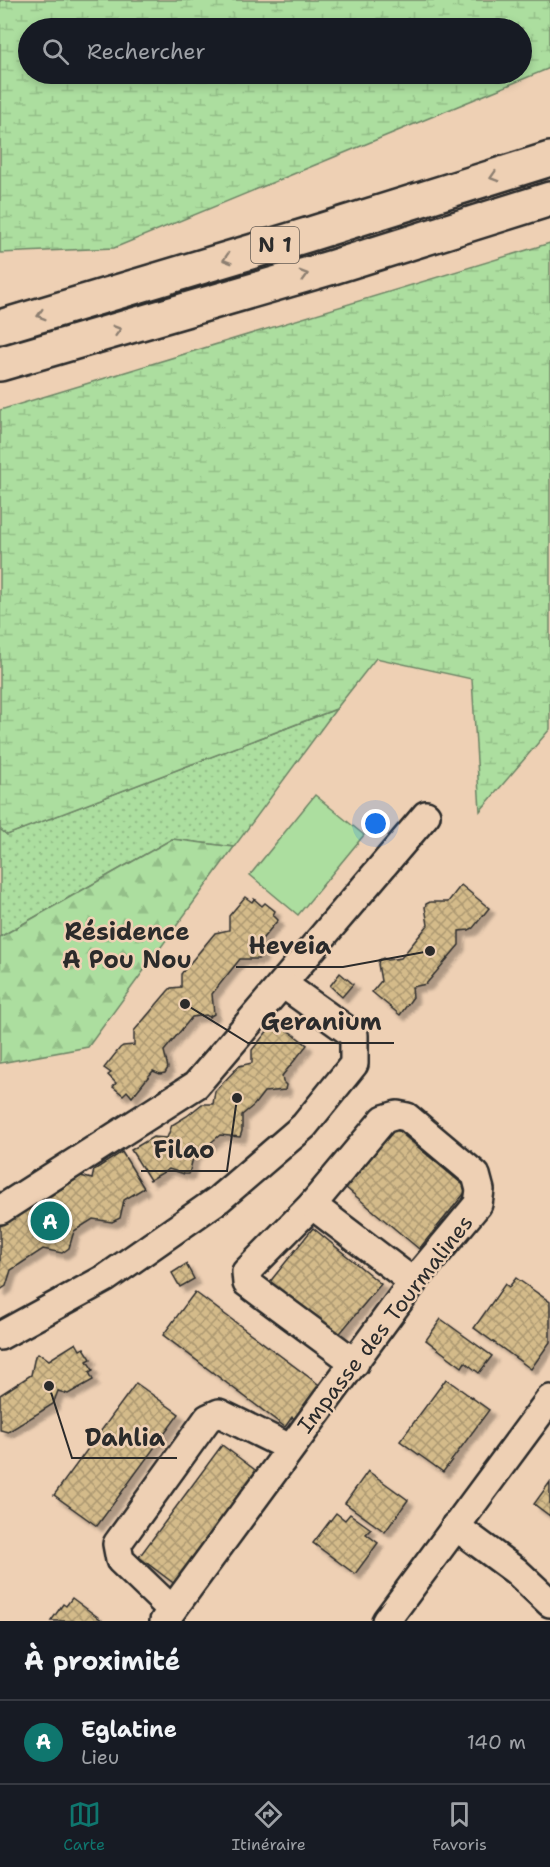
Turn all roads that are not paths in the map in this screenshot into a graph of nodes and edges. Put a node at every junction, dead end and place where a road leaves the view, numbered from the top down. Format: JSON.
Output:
{"nodes":[{"id":1,"x":550,"y":159,"type":"edge"},
{"id":2,"x":550,"y":199,"type":"edge"},
{"id":3,"x":0,"y":327,"type":"edge"},
{"id":4,"x":0,"y":364,"type":"edge"},
{"id":5,"x":426,"y":815,"type":"dead end"},
{"id":6,"x":284,"y":984,"type":"junction"},
{"id":7,"x":312,"y":1205,"type":"junction"},
{"id":8,"x":0,"y":1210,"type":"edge"},
{"id":9,"x":413,"y":1282,"type":"junction"},
{"id":10,"x":0,"y":1336,"type":"edge"},
{"id":11,"x":355,"y":1363,"type":"junction"},
{"id":12,"x":550,"y":1399,"type":"edge"},
{"id":13,"x":290,"y":1448,"type":"junction"},
{"id":14,"x":455,"y":1526,"type":"junction"},
{"id":15,"x":550,"y":1603,"type":"edge"},
{"id":16,"x":168,"y":1616,"type":"edge"},
{"id":17,"x":386,"y":1621,"type":"edge"}],
"edges":[{"from":1,"to":3,"type":"main road","number":"N 1","one_way":true},
{"from":4,"to":2,"type":"main road","number":"N 1","one_way":true},
{"from":5,"to":6,"type":"street"},
{"from":6,"to":8,"type":"street"},
{"from":6,"to":10,"type":"street"},
{"from":7,"to":9,"type":"street"},
{"from":7,"to":9,"type":"street","name":"Impasse des Tourmalines"},
{"from":7,"to":11,"type":"street","name":"Impasse des Tourmalines"},
{"from":9,"to":11,"type":"street","name":"Impasse des Tourmalines"},
{"from":11,"to":13,"type":"street","name":"Impasse des Tourmalines"},
{"from":12,"to":14,"type":"street"},
{"from":13,"to":16,"type":"street","name":"Impasse des Tourmalines"},
{"from":13,"to":16,"type":"street"},
{"from":14,"to":15,"type":"street"},
{"from":14,"to":17,"type":"street"}]}
